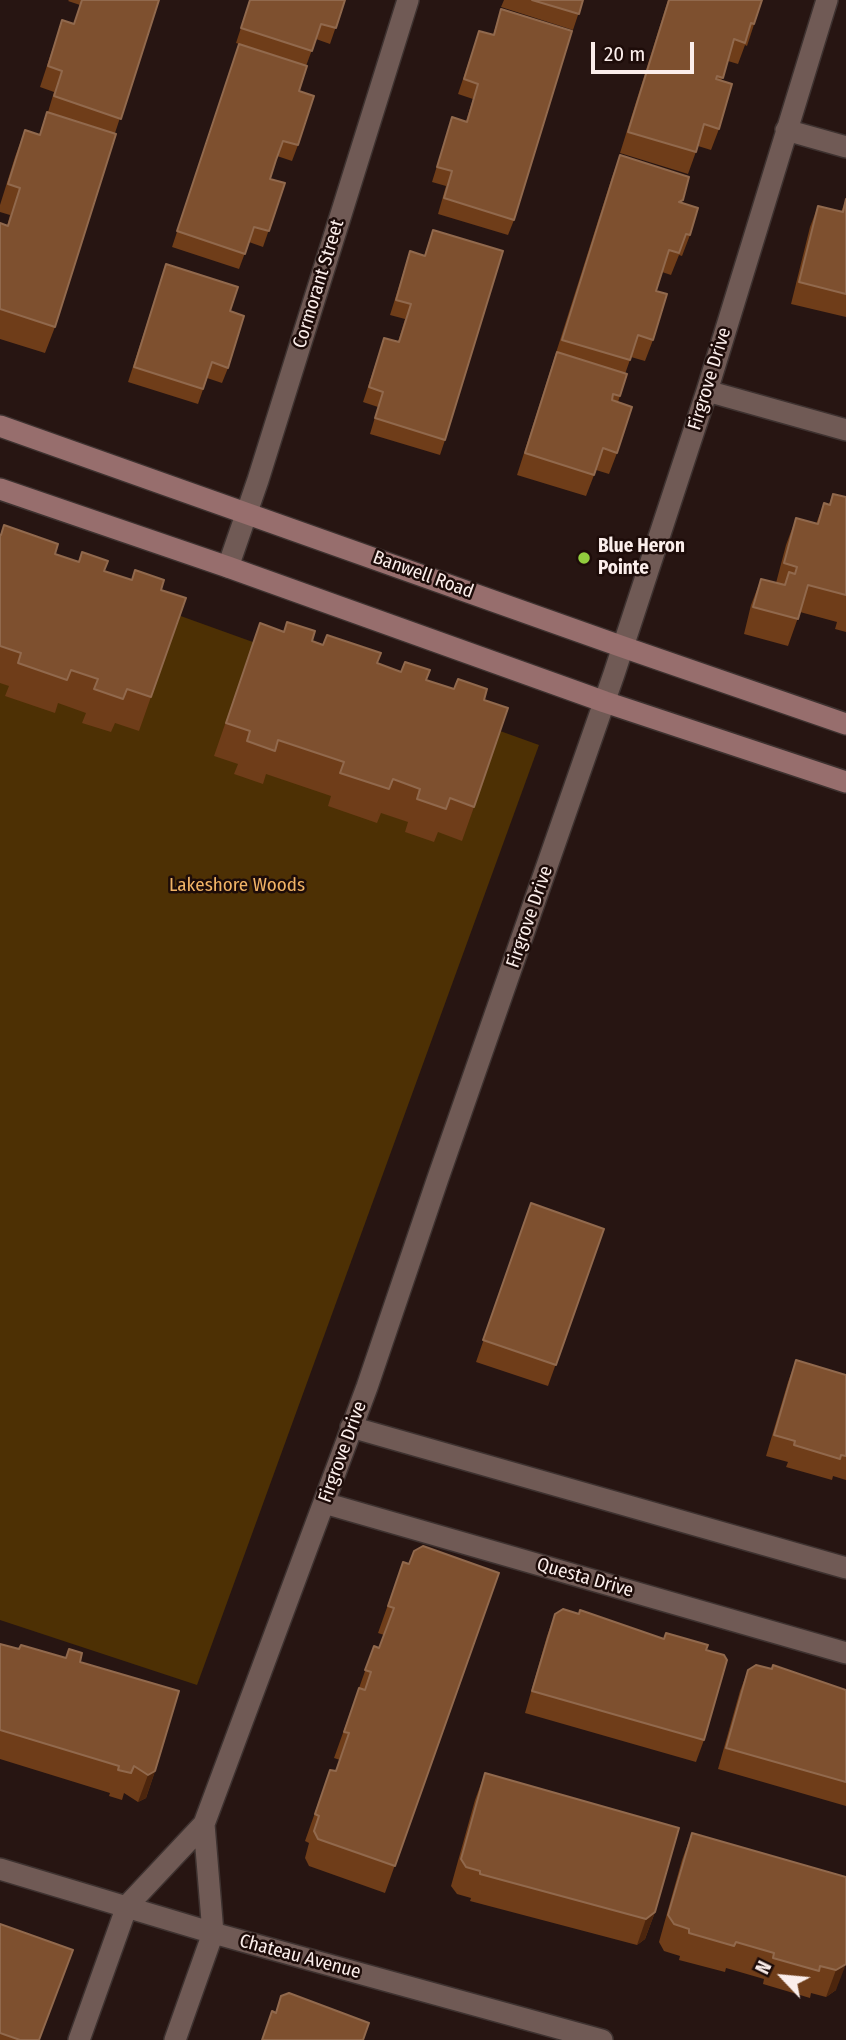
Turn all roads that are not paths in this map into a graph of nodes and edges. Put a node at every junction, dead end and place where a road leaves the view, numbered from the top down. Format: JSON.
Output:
{"nodes":[{"id":1,"x":408,"y":0,"type":"edge"},
{"id":2,"x":827,"y":0,"type":"edge"},
{"id":3,"x":786,"y":130,"type":"junction"},
{"id":4,"x":846,"y":147,"type":"edge"},
{"id":5,"x":708,"y":391,"type":"junction"},
{"id":6,"x":0,"y":426,"type":"edge"},
{"id":7,"x":846,"y":430,"type":"edge"},
{"id":8,"x":0,"y":489,"type":"edge"},
{"id":9,"x":247,"y":512,"type":"junction"},
{"id":10,"x":228,"y":567,"type":"junction"},
{"id":11,"x":623,"y":647,"type":"junction"},
{"id":12,"x":605,"y":702,"type":"junction"},
{"id":13,"x":846,"y":724,"type":"edge"},
{"id":14,"x":846,"y":782,"type":"edge"},
{"id":15,"x":351,"y":1427,"type":"junction"},
{"id":16,"x":324,"y":1503,"type":"junction"},
{"id":17,"x":846,"y":1568,"type":"edge"},
{"id":18,"x":846,"y":1653,"type":"edge"},
{"id":19,"x":204,"y":1824,"type":"junction"},
{"id":20,"x":0,"y":1869,"type":"edge"},
{"id":21,"x":127,"y":1906,"type":"junction"},
{"id":22,"x":213,"y":1933,"type":"junction"},
{"id":23,"x":79,"y":2040,"type":"edge"},
{"id":24,"x":175,"y":2040,"type":"edge"},
{"id":25,"x":602,"y":2040,"type":"edge"}],
"edges":[{"from":1,"to":9,"type":"street","name":"Cormorant Street"},
{"from":2,"to":3,"type":"street","name":"Firgrove Drive"},
{"from":3,"to":4,"type":"street"},
{"from":3,"to":5,"type":"street","name":"Firgrove Drive"},
{"from":5,"to":7,"type":"street"},
{"from":5,"to":11,"type":"street","name":"Firgrove Drive"},
{"from":6,"to":9,"type":"main road","name":"Banwell Road"},
{"from":8,"to":10,"type":"main road"},
{"from":9,"to":10,"type":"street","name":"Cormorant Street"},
{"from":9,"to":11,"type":"main road","name":"Banwell Road"},
{"from":10,"to":12,"type":"main road"},
{"from":11,"to":12,"type":"street","name":"Firgrove Drive"},
{"from":11,"to":13,"type":"main road","name":"Banwell Road"},
{"from":12,"to":14,"type":"main road"},
{"from":12,"to":15,"type":"street","name":"Firgrove Drive"},
{"from":15,"to":16,"type":"street","name":"Firgrove Drive"},
{"from":15,"to":17,"type":"street"},
{"from":16,"to":18,"type":"street","name":"Questa Drive"},
{"from":16,"to":19,"type":"street","name":"Firgrove Drive"},
{"from":19,"to":21,"type":"street","name":"Firgrove Drive"},
{"from":19,"to":22,"type":"street","name":"Firgrove Drive"},
{"from":20,"to":21,"type":"street","name":"Chateau Avenue"},
{"from":21,"to":22,"type":"street","name":"Chateau Avenue"},
{"from":21,"to":23,"type":"street","name":"Firgrove Drive"},
{"from":22,"to":24,"type":"street","name":"Firgrove Drive"},
{"from":22,"to":25,"type":"street","name":"Chateau Avenue"}]}
